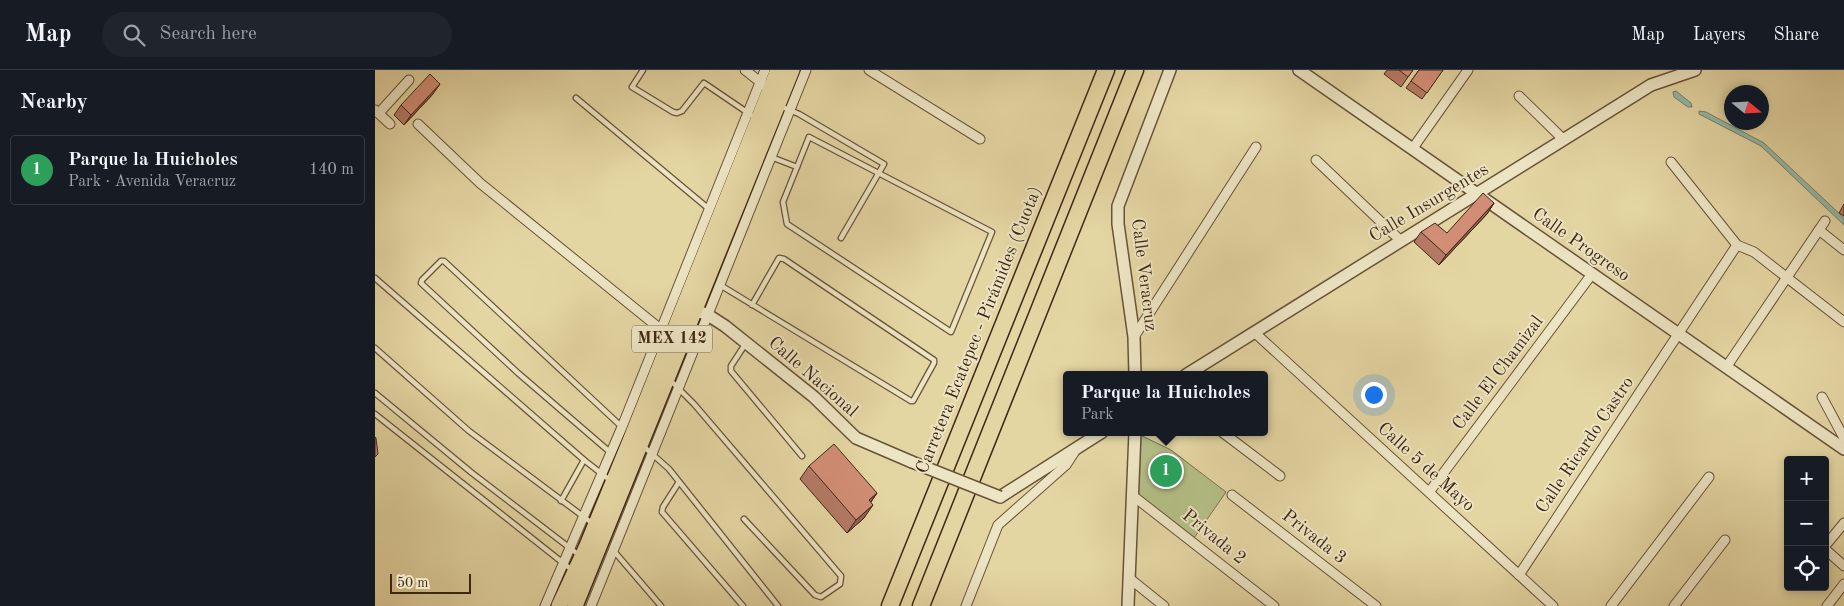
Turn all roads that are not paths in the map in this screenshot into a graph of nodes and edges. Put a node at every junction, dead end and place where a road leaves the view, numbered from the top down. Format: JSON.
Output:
{"nodes":[{"id":1,"x":643,"y":70,"type":"edge"},
{"id":2,"x":745,"y":70,"type":"edge"},
{"id":3,"x":765,"y":70,"type":"edge"},
{"id":4,"x":778,"y":70,"type":"edge"},
{"id":5,"x":792,"y":70,"type":"edge"},
{"id":6,"x":805,"y":70,"type":"edge"},
{"id":7,"x":869,"y":70,"type":"edge"},
{"id":8,"x":1105,"y":70,"type":"edge"},
{"id":9,"x":1135,"y":70,"type":"edge"},
{"id":10,"x":1170,"y":70,"type":"edge"},
{"id":11,"x":1299,"y":70,"type":"edge"},
{"id":12,"x":1468,"y":70,"type":"edge"},
{"id":13,"x":1695,"y":70,"type":"edge"},
{"id":14,"x":409,"y":80,"type":"dead end"},
{"id":15,"x":765,"y":86,"type":"junction"},
{"id":16,"x":1519,"y":96,"type":"dead end"},
{"id":17,"x":576,"y":98,"type":"dead end"},
{"id":18,"x":784,"y":108,"type":"junction"},
{"id":19,"x":377,"y":112,"type":"edge"},
{"id":20,"x":753,"y":116,"type":"junction"},
{"id":21,"x":390,"y":124,"type":"dead end"},
{"id":22,"x":417,"y":124,"type":"dead end"},
{"id":23,"x":979,"y":139,"type":"dead end"},
{"id":24,"x":1564,"y":140,"type":"junction"},
{"id":25,"x":1256,"y":147,"type":"dead end"},
{"id":26,"x":1413,"y":148,"type":"junction"},
{"id":27,"x":766,"y":155,"type":"junction"},
{"id":28,"x":1316,"y":160,"type":"dead end"},
{"id":29,"x":1671,"y":162,"type":"dead end"},
{"id":30,"x":797,"y":167,"type":"junction"},
{"id":31,"x":881,"y":173,"type":"junction"},
{"id":32,"x":1478,"y":195,"type":"junction"},
{"id":33,"x":715,"y":213,"type":"junction"},
{"id":34,"x":1825,"y":221,"type":"dead end"},
{"id":35,"x":1819,"y":230,"type":"junction"},
{"id":36,"x":841,"y":238,"type":"dead end"},
{"id":37,"x":1401,"y":241,"type":"junction"},
{"id":38,"x":1737,"y":245,"type":"junction"},
{"id":39,"x":1844,"y":250,"type":"edge"},
{"id":40,"x":1592,"y":274,"type":"junction"},
{"id":41,"x":1787,"y":276,"type":"junction"},
{"id":42,"x":375,"y":278,"type":"edge"},
{"id":43,"x":720,"y":285,"type":"junction"},
{"id":44,"x":752,"y":305,"type":"junction"},
{"id":45,"x":701,"y":313,"type":"junction"},
{"id":46,"x":1844,"y":322,"type":"edge"},
{"id":47,"x":1254,"y":332,"type":"junction"},
{"id":48,"x":1679,"y":333,"type":"junction"},
{"id":49,"x":1135,"y":337,"type":"junction"},
{"id":50,"x":671,"y":338,"type":"junction"},
{"id":51,"x":746,"y":343,"type":"junction"},
{"id":52,"x":375,"y":348,"type":"edge"},
{"id":53,"x":1727,"y":366,"type":"junction"},
{"id":54,"x":1135,"y":371,"type":"edge"},
{"id":55,"x":1192,"y":371,"type":"edge"},
{"id":56,"x":673,"y":383,"type":"junction"},
{"id":57,"x":375,"y":393,"type":"edge"},
{"id":58,"x":1822,"y":397,"type":"dead end"},
{"id":59,"x":375,"y":414,"type":"edge"},
{"id":60,"x":1096,"y":436,"type":"edge"},
{"id":61,"x":1135,"y":436,"type":"edge"},
{"id":62,"x":1227,"y":436,"type":"edge"},
{"id":63,"x":1844,"y":438,"type":"edge"},
{"id":64,"x":637,"y":440,"type":"junction"},
{"id":65,"x":1844,"y":449,"type":"edge"},
{"id":66,"x":1075,"y":451,"type":"junction"},
{"id":67,"x":611,"y":453,"type":"junction"},
{"id":68,"x":802,"y":456,"type":"dead end"},
{"id":69,"x":584,"y":460,"type":"junction"},
{"id":70,"x":1280,"y":476,"type":"dead end"},
{"id":71,"x":1709,"y":477,"type":"dead end"},
{"id":72,"x":608,"y":478,"type":"junction"},
{"id":73,"x":679,"y":482,"type":"junction"},
{"id":74,"x":1430,"y":492,"type":"junction"},
{"id":75,"x":1132,"y":494,"type":"junction"},
{"id":76,"x":1232,"y":495,"type":"dead end"},
{"id":77,"x":561,"y":501,"type":"junction"},
{"id":78,"x":744,"y":519,"type":"dead end"},
{"id":79,"x":590,"y":521,"type":"junction"},
{"id":80,"x":1844,"y":523,"type":"edge"},
{"id":81,"x":1725,"y":540,"type":"dead end"},
{"id":82,"x":1827,"y":546,"type":"edge"},
{"id":83,"x":613,"y":550,"type":"junction"},
{"id":84,"x":1829,"y":552,"type":"edge"},
{"id":85,"x":576,"y":553,"type":"junction"},
{"id":86,"x":1844,"y":566,"type":"edge"},
{"id":87,"x":569,"y":568,"type":"junction"},
{"id":88,"x":1519,"y":575,"type":"junction"},
{"id":89,"x":1129,"y":578,"type":"junction"},
{"id":90,"x":1844,"y":584,"type":"edge"},
{"id":91,"x":545,"y":606,"type":"edge"},
{"id":92,"x":559,"y":606,"type":"edge"},
{"id":93,"x":575,"y":606,"type":"edge"},
{"id":94,"x":591,"y":606,"type":"edge"},
{"id":95,"x":661,"y":606,"type":"edge"},
{"id":96,"x":743,"y":606,"type":"edge"},
{"id":97,"x":779,"y":606,"type":"edge"},
{"id":98,"x":890,"y":606,"type":"edge"},
{"id":99,"x":921,"y":606,"type":"edge"},
{"id":100,"x":966,"y":606,"type":"edge"},
{"id":101,"x":1128,"y":606,"type":"edge"},
{"id":102,"x":1164,"y":606,"type":"edge"},
{"id":103,"x":1274,"y":606,"type":"edge"},
{"id":104,"x":1376,"y":606,"type":"edge"},
{"id":105,"x":1553,"y":606,"type":"edge"},
{"id":106,"x":1611,"y":606,"type":"edge"},
{"id":107,"x":1674,"y":606,"type":"edge"},
{"id":108,"x":1827,"y":606,"type":"edge"}],
"edges":[{"from":1,"to":20,"type":"lane"},
{"from":2,"to":15,"type":"street"},
{"from":3,"to":15,"type":"street"},
{"from":4,"to":15,"type":"highway","number":"MEX 142"},
{"from":5,"to":18,"type":"highway","number":"MEX 142"},
{"from":6,"to":18,"type":"street"},
{"from":7,"to":23,"type":"street"},
{"from":8,"to":98,"type":"highway","name":"Carretera Ecatepec - Pirámides (Cuota)"},
{"from":9,"to":99,"type":"highway"},
{"from":10,"to":49,"type":"street","name":"Calle Veracruz"},
{"from":11,"to":26,"type":"street","name":"Calle Progreso"},
{"from":12,"to":26,"type":"street"},
{"from":13,"to":24,"type":"street","name":"Calle Insurgentes"},
{"from":14,"to":19,"type":"street"},
{"from":15,"to":20,"type":"highway","number":"MEX 142"},
{"from":16,"to":24,"type":"street"},
{"from":17,"to":33,"type":"lane"},
{"from":18,"to":27,"type":"highway","number":"MEX 142"},
{"from":18,"to":31,"type":"lane"},
{"from":19,"to":21,"type":"street"},
{"from":20,"to":33,"type":"highway","number":"MEX 142"},
{"from":22,"to":50,"type":"street"},
{"from":24,"to":32,"type":"street","name":"Calle Insurgentes"},
{"from":25,"to":49,"type":"street"},
{"from":26,"to":32,"type":"street","name":"Calle Progreso"},
{"from":27,"to":30,"type":"lane"},
{"from":27,"to":43,"type":"street"},
{"from":27,"to":45,"type":"highway","number":"MEX 142"},
{"from":28,"to":37,"type":"street"},
{"from":29,"to":38,"type":"street"},
{"from":30,"to":31,"type":"lane"},
{"from":30,"to":31,"type":"lane"},
{"from":31,"to":36,"type":"lane"},
{"from":32,"to":37,"type":"street","name":"Calle Insurgentes"},
{"from":32,"to":40,"type":"street","name":"Calle Progreso"},
{"from":33,"to":50,"type":"highway","number":"MEX 142"},
{"from":34,"to":35,"type":"street"},
{"from":35,"to":39,"type":"street"},
{"from":35,"to":41,"type":"street"},
{"from":37,"to":47,"type":"street","name":"Calle Insurgentes"},
{"from":38,"to":41,"type":"street"},
{"from":38,"to":48,"type":"street","name":"Calle Ricardo Castro"},
{"from":40,"to":48,"type":"street","name":"Calle Progreso"},
{"from":40,"to":74,"type":"street","name":"Calle El Chamizal"},
{"from":41,"to":46,"type":"street"},
{"from":41,"to":53,"type":"street"},
{"from":42,"to":69,"type":"lane"},
{"from":43,"to":44,"type":"lane"},
{"from":43,"to":45,"type":"street"},
{"from":44,"to":44,"type":"lane"},
{"from":45,"to":50,"type":"highway","number":"MEX 142"},
{"from":45,"to":51,"type":"street","name":"Calle Nacional"},
{"from":45,"to":56,"type":"street"},
{"from":47,"to":55,"type":"street","name":"Calle Insurgentes"},
{"from":47,"to":74,"type":"street","name":"Calle 5 de Mayo"},
{"from":48,"to":53,"type":"street","name":"Calle Progreso"},
{"from":48,"to":88,"type":"street","name":"Calle Ricardo Castro"},
{"from":49,"to":54,"type":"street","name":"Calle Veracruz"},
{"from":50,"to":56,"type":"highway","number":"MEX 142"},
{"from":50,"to":64,"type":"highway","number":"MEX 142"},
{"from":51,"to":66,"type":"street","name":"Calle Nacional","bridge":true},
{"from":51,"to":68,"type":"lane"},
{"from":52,"to":77,"type":"lane"},
{"from":53,"to":65,"type":"street","name":"Calle Progreso"},
{"from":56,"to":64,"type":"highway","number":"MEX 142"},
{"from":56,"to":78,"type":"lane"},
{"from":57,"to":85,"type":"lane"},
{"from":58,"to":63,"type":"street"},
{"from":59,"to":87,"type":"lane"},
{"from":60,"to":66,"type":"street"},
{"from":61,"to":75,"type":"street"},
{"from":62,"to":70,"type":"street"},
{"from":64,"to":67,"type":"street"},
{"from":64,"to":67,"type":"lane"},
{"from":64,"to":72,"type":"highway","number":"MEX 142"},
{"from":64,"to":73,"type":"lane"},
{"from":64,"to":83,"type":"street"},
{"from":64,"to":93,"type":"highway","number":"MEX 142"},
{"from":66,"to":100,"type":"street"},
{"from":67,"to":72,"type":"street"},
{"from":69,"to":72,"type":"lane"},
{"from":69,"to":77,"type":"lane"},
{"from":71,"to":106,"type":"street"},
{"from":72,"to":79,"type":"highway","number":"MEX 142"},
{"from":73,"to":96,"type":"lane"},
{"from":73,"to":97,"type":"lane"},
{"from":74,"to":88,"type":"street","name":"Calle 5 de Mayo"},
{"from":75,"to":89,"type":"street"},
{"from":75,"to":103,"type":"street","name":"Privada 2"},
{"from":76,"to":104,"type":"street","name":"Privada 3"},
{"from":77,"to":79,"type":"lane"},
{"from":79,"to":85,"type":"highway","number":"MEX 142"},
{"from":80,"to":82,"type":"street"},
{"from":81,"to":107,"type":"street"},
{"from":83,"to":94,"type":"street"},
{"from":83,"to":95,"type":"lane"},
{"from":84,"to":86,"type":"street"},
{"from":85,"to":87,"type":"highway","number":"MEX 142"},
{"from":87,"to":91,"type":"street"},
{"from":87,"to":92,"type":"highway","number":"MEX 142"},
{"from":88,"to":105,"type":"street","name":"Calle 5 de Mayo"},
{"from":89,"to":101,"type":"street"},
{"from":89,"to":102,"type":"street"},
{"from":90,"to":108,"type":"street"}]}
